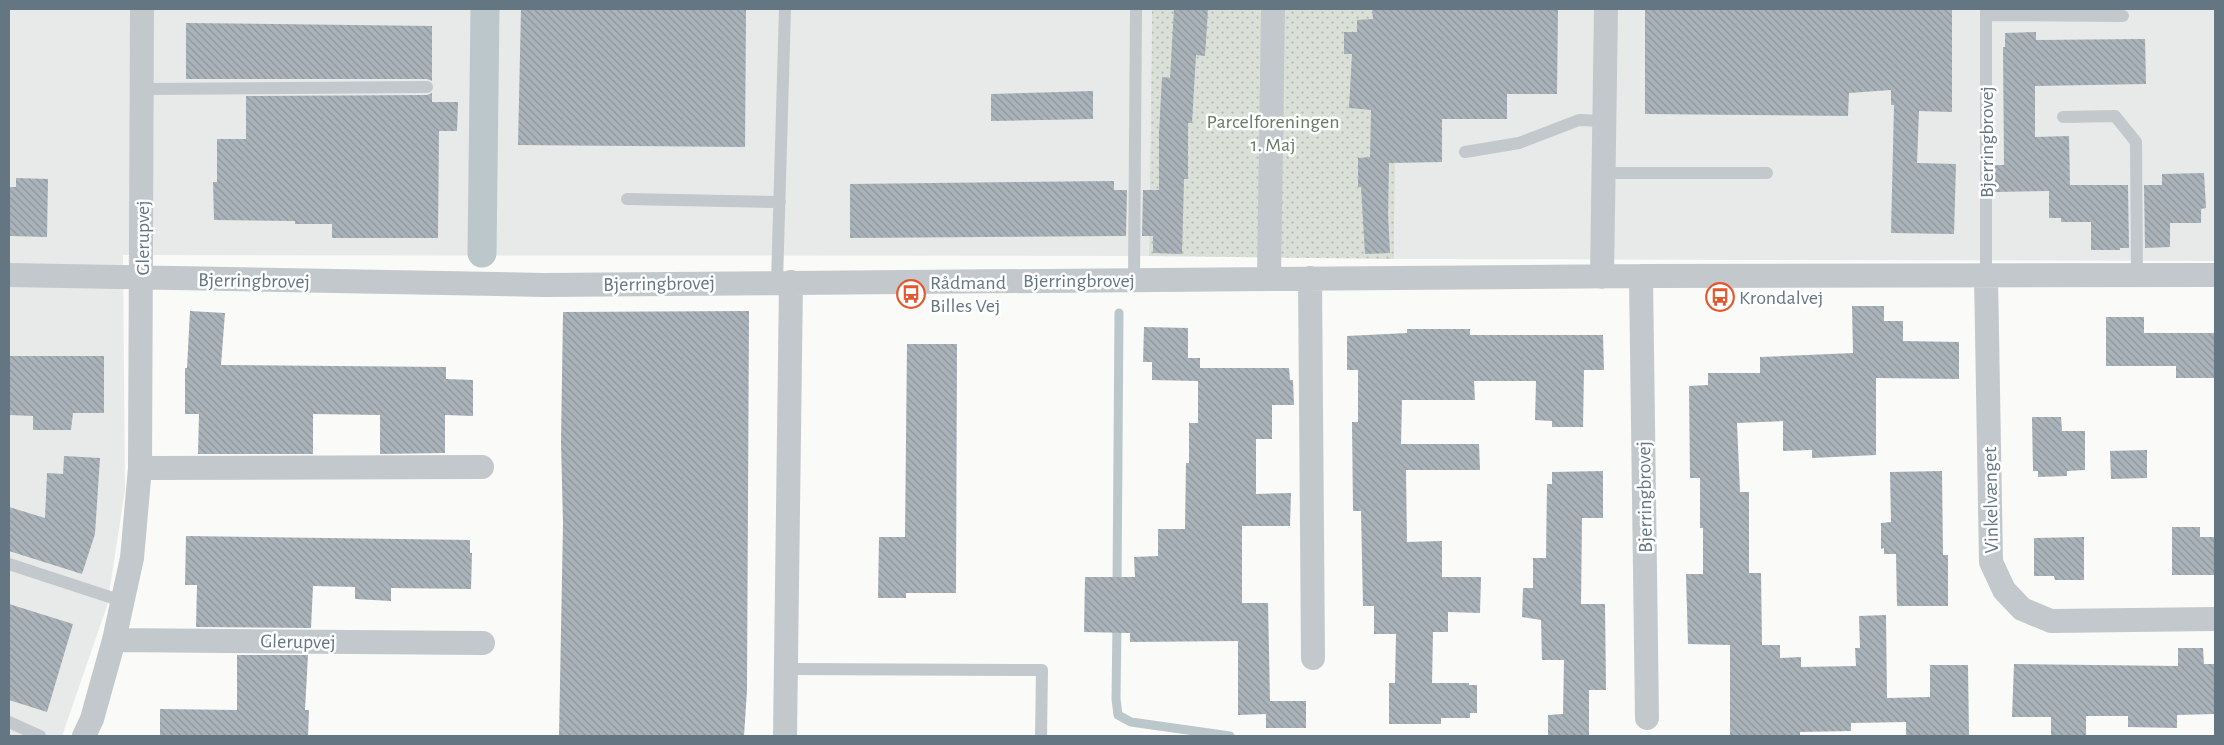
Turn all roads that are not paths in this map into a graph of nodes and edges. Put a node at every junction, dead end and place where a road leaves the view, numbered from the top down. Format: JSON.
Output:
{"nodes":[{"id":1,"x":142,"y":9,"type":"edge"},
{"id":2,"x":786,"y":9,"type":"edge"},
{"id":3,"x":1136,"y":9,"type":"edge"},
{"id":4,"x":1273,"y":9,"type":"edge"},
{"id":5,"x":1606,"y":9,"type":"edge"},
{"id":6,"x":1986,"y":12,"type":"edge"},
{"id":7,"x":2123,"y":16,"type":"dead end"},
{"id":8,"x":427,"y":87,"type":"dead end"},
{"id":9,"x":142,"y":89,"type":"junction"},
{"id":10,"x":2063,"y":116,"type":"dead end"},
{"id":11,"x":1604,"y":121,"type":"junction"},
{"id":12,"x":1465,"y":152,"type":"dead end"},
{"id":13,"x":1767,"y":172,"type":"dead end"},
{"id":14,"x":1604,"y":173,"type":"junction"},
{"id":15,"x":627,"y":199,"type":"dead end"},
{"id":16,"x":780,"y":202,"type":"junction"},
{"id":17,"x":1986,"y":274,"type":"junction"},
{"id":18,"x":9,"y":275,"type":"edge"},
{"id":19,"x":2137,"y":275,"type":"junction"},
{"id":20,"x":2215,"y":275,"type":"edge"},
{"id":21,"x":1641,"y":276,"type":"junction"},
{"id":22,"x":142,"y":278,"type":"junction"},
{"id":23,"x":1310,"y":278,"type":"junction"},
{"id":24,"x":1602,"y":278,"type":"junction"},
{"id":25,"x":1134,"y":279,"type":"junction"},
{"id":26,"x":1269,"y":279,"type":"junction"},
{"id":27,"x":784,"y":282,"type":"junction"},
{"id":28,"x":482,"y":467,"type":"dead end"},
{"id":29,"x":140,"y":468,"type":"junction"},
{"id":30,"x":9,"y":564,"type":"edge"},
{"id":31,"x":122,"y":601,"type":"junction"},
{"id":32,"x":2215,"y":619,"type":"edge"},
{"id":33,"x":114,"y":640,"type":"junction"},
{"id":34,"x":483,"y":643,"type":"dead end"},
{"id":35,"x":1313,"y":658,"type":"dead end"},
{"id":36,"x":786,"y":669,"type":"junction"},
{"id":37,"x":1647,"y":718,"type":"dead end"},
{"id":38,"x":9,"y":722,"type":"edge"},
{"id":39,"x":40,"y":736,"type":"edge"},
{"id":40,"x":84,"y":736,"type":"edge"},
{"id":41,"x":785,"y":736,"type":"edge"},
{"id":42,"x":1041,"y":736,"type":"edge"}],
"edges":[{"from":1,"to":9,"type":"street","name":"Glerupvej"},
{"from":2,"to":16,"type":"lane"},
{"from":3,"to":25,"type":"lane"},
{"from":4,"to":26,"type":"street"},
{"from":5,"to":11,"type":"street"},
{"from":6,"to":7,"type":"lane"},
{"from":6,"to":17,"type":"lane","name":"Bjerringbrovej"},
{"from":8,"to":9,"type":"lane"},
{"from":9,"to":22,"type":"street","name":"Glerupvej"},
{"from":10,"to":19,"type":"lane"},
{"from":11,"to":12,"type":"lane"},
{"from":11,"to":14,"type":"street"},
{"from":13,"to":14,"type":"lane"},
{"from":14,"to":24,"type":"street"},
{"from":15,"to":16,"type":"lane"},
{"from":16,"to":27,"type":"lane"},
{"from":17,"to":19,"type":"street","name":"Bjerringbrovej"},
{"from":17,"to":21,"type":"street","name":"Bjerringbrovej"},
{"from":17,"to":32,"type":"street","name":"Vinkelvænget"},
{"from":18,"to":22,"type":"street","name":"Bjerringbrovej"},
{"from":19,"to":20,"type":"street","name":"Bjerringbrovej"},
{"from":21,"to":24,"type":"street","name":"Bjerringbrovej"},
{"from":21,"to":37,"type":"street","name":"Bjerringbrovej"},
{"from":22,"to":27,"type":"street","name":"Bjerringbrovej"},
{"from":22,"to":29,"type":"street","name":"Glerupvej"},
{"from":23,"to":24,"type":"street","name":"Bjerringbrovej"},
{"from":23,"to":26,"type":"street","name":"Bjerringbrovej"},
{"from":23,"to":35,"type":"street"},
{"from":25,"to":26,"type":"street","name":"Bjerringbrovej"},
{"from":25,"to":27,"type":"street","name":"Bjerringbrovej"},
{"from":27,"to":36,"type":"street"},
{"from":28,"to":29,"type":"street"},
{"from":29,"to":31,"type":"street","name":"Glerupvej"},
{"from":30,"to":31,"type":"lane"},
{"from":31,"to":33,"type":"street","name":"Glerupvej"},
{"from":33,"to":34,"type":"street","name":"Glerupvej"},
{"from":33,"to":40,"type":"street","name":"Glerupvej"},
{"from":36,"to":41,"type":"street"},
{"from":36,"to":42,"type":"lane"},
{"from":38,"to":39,"type":"lane"}]}
